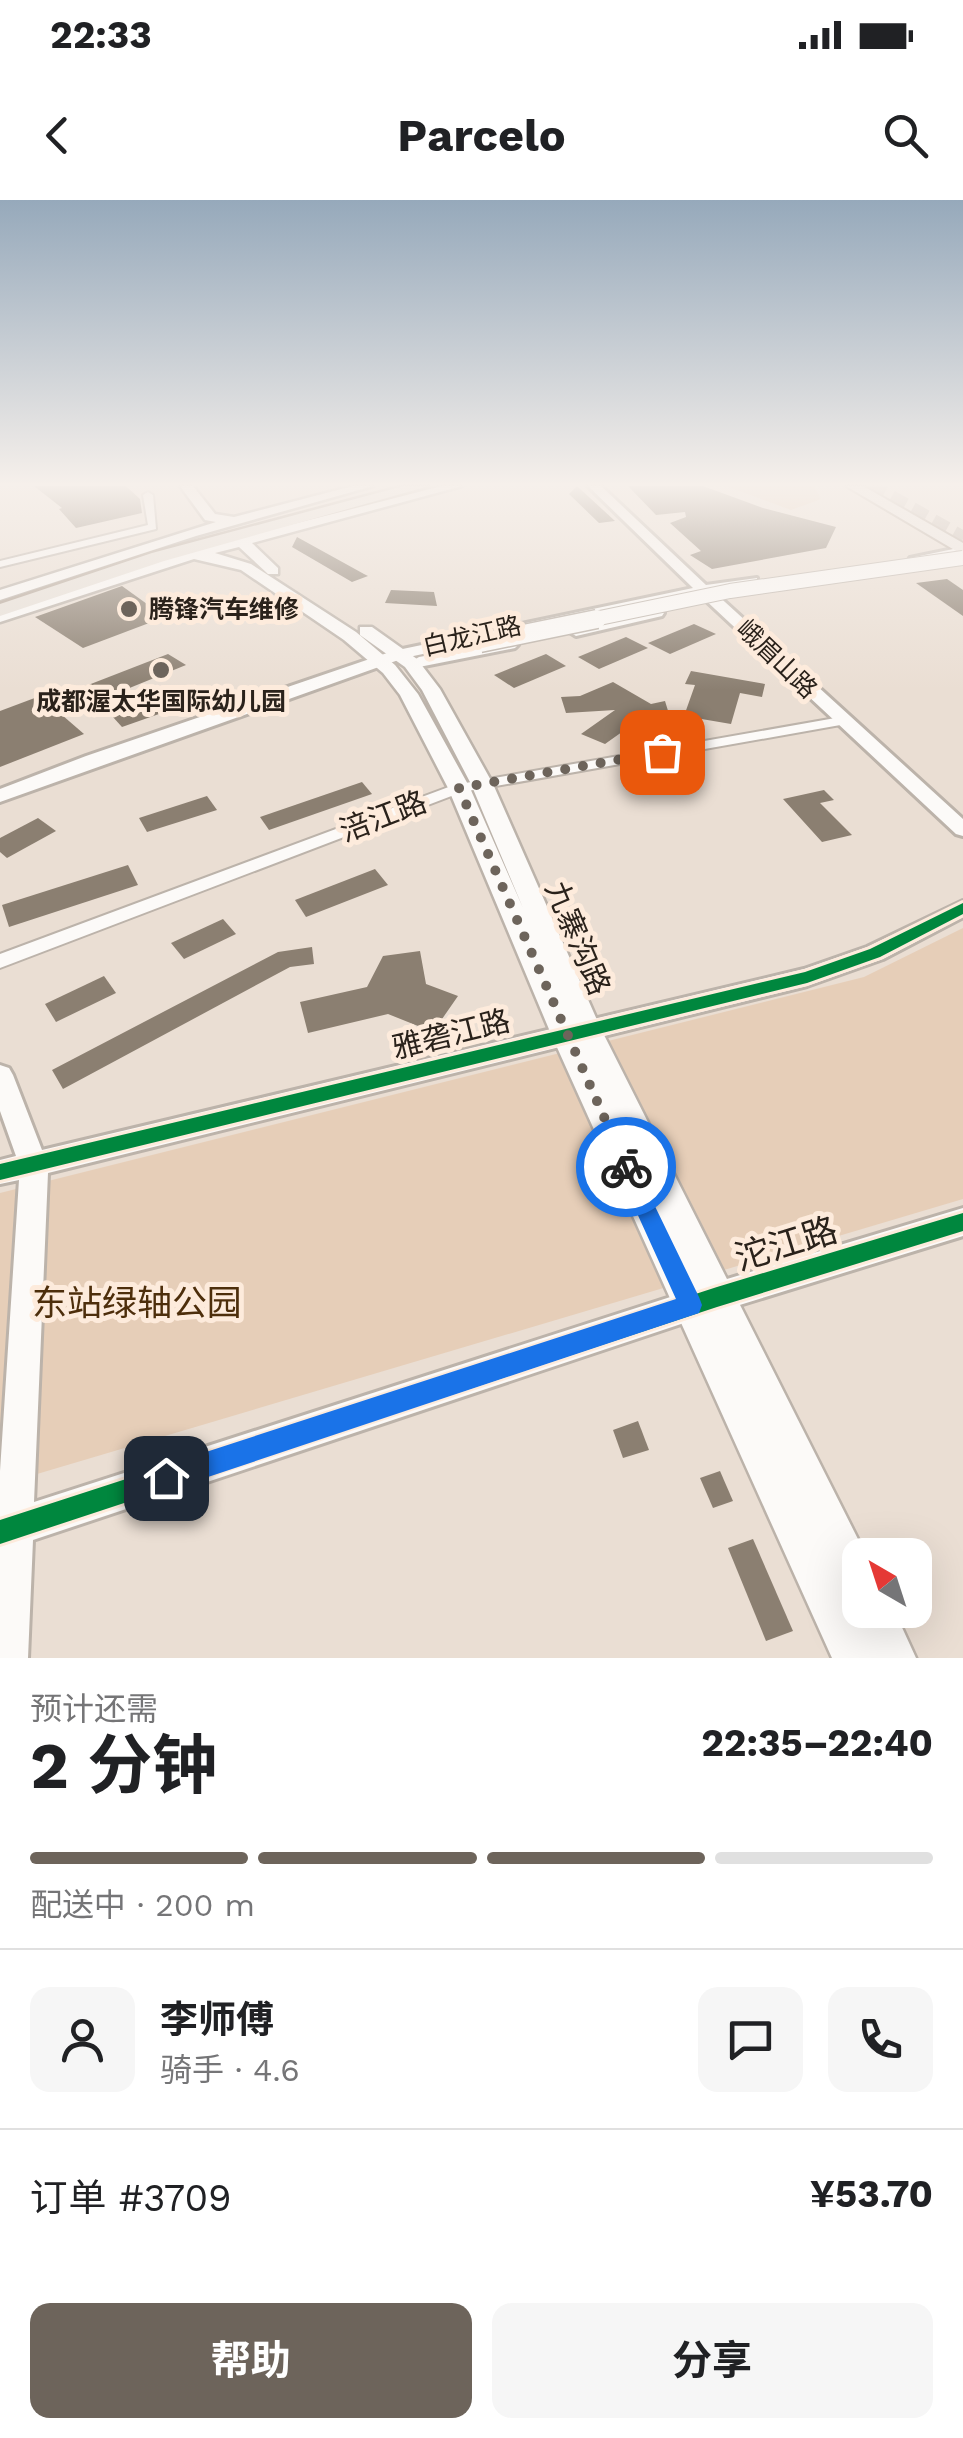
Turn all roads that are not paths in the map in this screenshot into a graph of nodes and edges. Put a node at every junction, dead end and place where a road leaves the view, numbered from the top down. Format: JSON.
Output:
{"nodes":[{"id":1,"x":41,"y":554,"type":"edge"},
{"id":2,"x":153,"y":554,"type":"edge"},
{"id":3,"x":156,"y":554,"type":"edge"},
{"id":4,"x":163,"y":554,"type":"edge"},
{"id":5,"x":167,"y":554,"type":"edge"},
{"id":6,"x":217,"y":554,"type":"edge"},
{"id":7,"x":251,"y":554,"type":"edge"},
{"id":8,"x":667,"y":554,"type":"edge"},
{"id":9,"x":963,"y":555,"type":"edge"},
{"id":10,"x":0,"y":564,"type":"edge"},
{"id":11,"x":710,"y":594,"type":"junction"},
{"id":12,"x":0,"y":602,"type":"edge"},
{"id":13,"x":0,"y":617,"type":"edge"},
{"id":14,"x":395,"y":661,"type":"junction"},
{"id":15,"x":841,"y":721,"type":"junction"},
{"id":16,"x":470,"y":786,"type":"junction"},
{"id":17,"x":0,"y":796,"type":"edge"},
{"id":18,"x":0,"y":806,"type":"edge"},
{"id":19,"x":963,"y":830,"type":"edge"},
{"id":20,"x":963,"y":908,"type":"edge"},
{"id":21,"x":0,"y":961,"type":"edge"},
{"id":22,"x":576,"y":1031,"type":"junction"},
{"id":23,"x":0,"y":1075,"type":"edge"},
{"id":24,"x":34,"y":1165,"type":"junction"},
{"id":25,"x":0,"y":1172,"type":"edge"},
{"id":26,"x":963,"y":1222,"type":"edge"},
{"id":27,"x":704,"y":1301,"type":"junction"},
{"id":28,"x":8,"y":1529,"type":"edge"},
{"id":29,"x":842,"y":1555,"type":"edge"},
{"id":30,"x":880,"y":1628,"type":"edge"},
{"id":31,"x":8,"y":1658,"type":"edge"},
{"id":32,"x":855,"y":1658,"type":"edge"},
{"id":33,"x":894,"y":1658,"type":"edge"}],
"edges":[{"from":1,"to":10,"type":"street"},
{"from":2,"to":12,"type":"highway"},
{"from":3,"to":12,"type":"main road"},
{"from":4,"to":13,"type":"main road"},
{"from":5,"to":12,"type":"highway"},
{"from":6,"to":14,"type":"main road","name":"九寨沟路"},
{"from":7,"to":14,"type":"main road","name":"九寨沟路"},
{"from":8,"to":11,"type":"street","name":"峨眉山路"},
{"from":9,"to":11,"type":"street","name":"白龙江路"},
{"from":9,"to":14,"type":"street","bridge":true},
{"from":11,"to":14,"type":"street","name":"白龙江路"},
{"from":11,"to":15,"type":"street","name":"峨眉山路"},
{"from":14,"to":16,"type":"main road","name":"九寨沟路"},
{"from":14,"to":17,"type":"street","name":"白龙江路"},
{"from":14,"to":18,"type":"street","name":"白龙江路"},
{"from":15,"to":16,"type":"street","name":"涪江路"},
{"from":15,"to":19,"type":"street","name":"峨眉山路"},
{"from":16,"to":21,"type":"street","name":"涪江路"},
{"from":16,"to":22,"type":"main road","name":"九寨沟路"},
{"from":20,"to":22,"type":"street","name":"雅砻江路"},
{"from":22,"to":24,"type":"street","name":"雅砻江路"},
{"from":22,"to":27,"type":"main road","name":"九寨沟路"},
{"from":23,"to":24,"type":"street"},
{"from":24,"to":25,"type":"street","name":"雅砻江路"},
{"from":24,"to":28,"type":"street"},
{"from":26,"to":27,"type":"street","name":"沱江路"},
{"from":27,"to":28,"type":"street","name":"沱江路"},
{"from":27,"to":29,"type":"main road","name":"九寨沟路"},
{"from":27,"to":32,"type":"main road","name":"九寨沟路"},
{"from":28,"to":31,"type":"street"},
{"from":30,"to":33,"type":"main road"}]}
